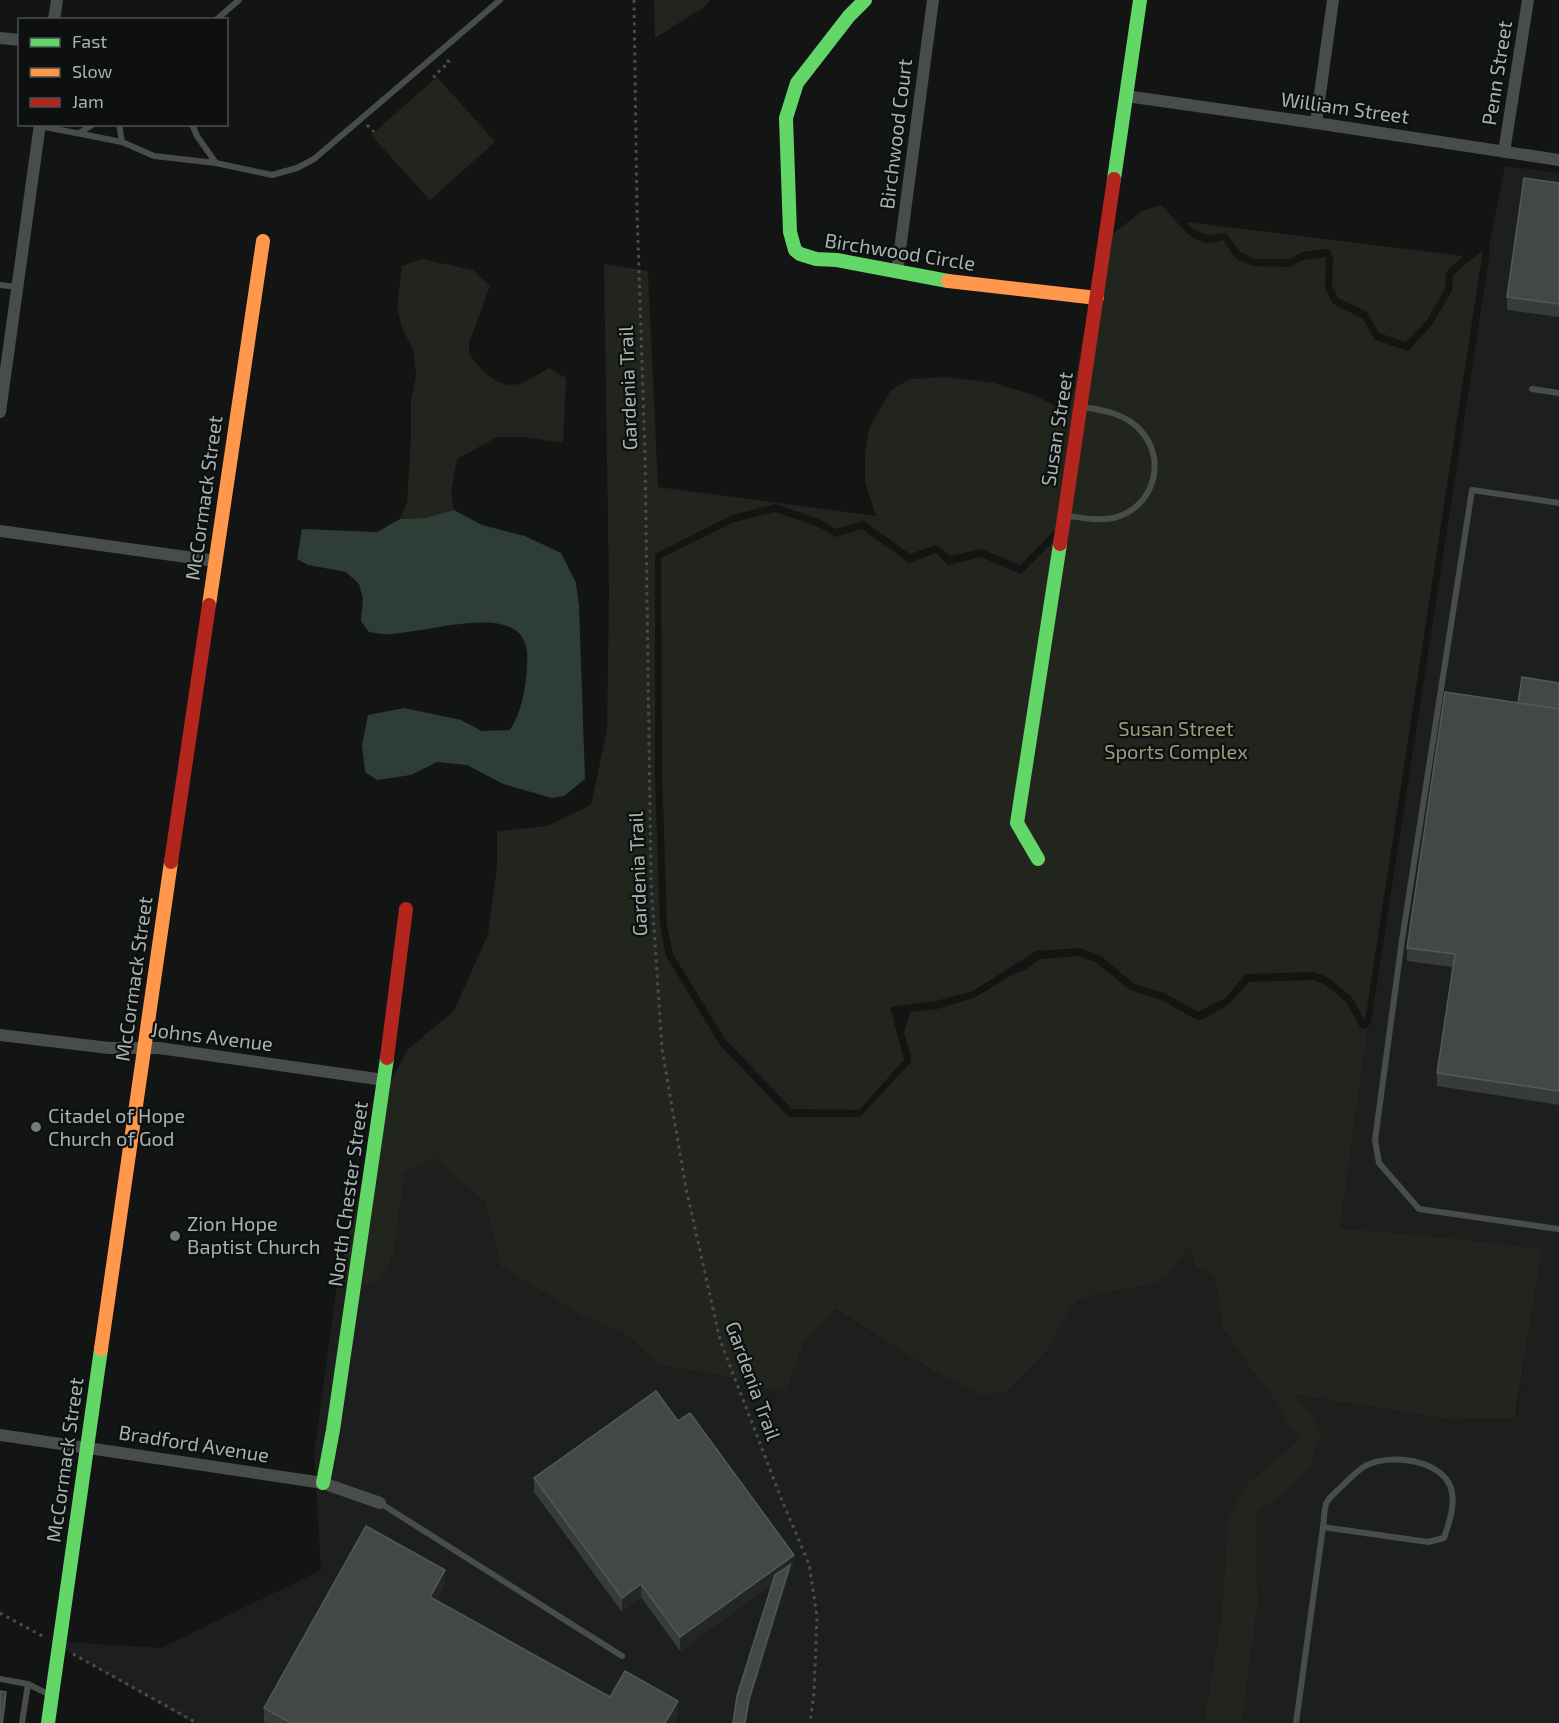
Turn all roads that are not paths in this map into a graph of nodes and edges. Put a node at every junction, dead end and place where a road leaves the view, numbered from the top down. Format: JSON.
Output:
{"nodes":[{"id":1,"x":57,"y":0,"type":"edge"},
{"id":2,"x":238,"y":0,"type":"edge"},
{"id":3,"x":500,"y":0,"type":"edge"},
{"id":4,"x":865,"y":0,"type":"edge"},
{"id":5,"x":933,"y":0,"type":"edge"},
{"id":6,"x":1140,"y":0,"type":"edge"},
{"id":7,"x":1333,"y":0,"type":"edge"},
{"id":8,"x":1528,"y":0,"type":"edge"},
{"id":9,"x":54,"y":18,"type":"edge"},
{"id":10,"x":218,"y":18,"type":"edge"},
{"id":11,"x":0,"y":38,"type":"edge"},
{"id":12,"x":18,"y":40,"type":"edge"},
{"id":13,"x":1126,"y":96,"type":"junction"},
{"id":14,"x":1316,"y":123,"type":"junction"},
{"id":15,"x":40,"y":126,"type":"edge"},
{"id":16,"x":45,"y":126,"type":"edge"},
{"id":17,"x":90,"y":126,"type":"edge"},
{"id":18,"x":119,"y":126,"type":"edge"},
{"id":19,"x":193,"y":126,"type":"edge"},
{"id":20,"x":78,"y":133,"type":"junction"},
{"id":21,"x":122,"y":142,"type":"junction"},
{"id":22,"x":1504,"y":152,"type":"junction"},
{"id":23,"x":1559,"y":160,"type":"edge"},
{"id":24,"x":216,"y":163,"type":"junction"},
{"id":25,"x":263,"y":241,"type":"dead end"},
{"id":26,"x":897,"y":272,"type":"junction"},
{"id":27,"x":0,"y":285,"type":"edge"},
{"id":28,"x":18,"y":287,"type":"junction"},
{"id":29,"x":1097,"y":298,"type":"junction"},
{"id":30,"x":1532,"y":389,"type":"dead end"},
{"id":31,"x":1559,"y":393,"type":"edge"},
{"id":32,"x":1081,"y":406,"type":"junction"},
{"id":33,"x":0,"y":412,"type":"edge"},
{"id":34,"x":1559,"y":503,"type":"edge"},
{"id":35,"x":1064,"y":516,"type":"junction"},
{"id":36,"x":0,"y":531,"type":"edge"},
{"id":37,"x":215,"y":561,"type":"junction"},
{"id":38,"x":1038,"y":859,"type":"dead end"},
{"id":39,"x":406,"y":909,"type":"dead end"},
{"id":40,"x":0,"y":1035,"type":"edge"},
{"id":41,"x":144,"y":1048,"type":"junction"},
{"id":42,"x":384,"y":1080,"type":"junction"},
{"id":43,"x":1558,"y":1228,"type":"edge"},
{"id":44,"x":0,"y":1435,"type":"edge"},
{"id":45,"x":86,"y":1447,"type":"junction"},
{"id":46,"x":323,"y":1483,"type":"junction"},
{"id":47,"x":380,"y":1503,"type":"joint"},
{"id":48,"x":1323,"y":1527,"type":"junction"},
{"id":49,"x":622,"y":1656,"type":"dead end"},
{"id":50,"x":0,"y":1679,"type":"edge"},
{"id":51,"x":28,"y":1684,"type":"junction"},
{"id":52,"x":52,"y":1696,"type":"junction"},
{"id":53,"x":22,"y":1723,"type":"edge"},
{"id":54,"x":48,"y":1723,"type":"edge"},
{"id":55,"x":1296,"y":1723,"type":"edge"}],
"edges":[{"from":1,"to":9,"type":"street"},
{"from":2,"to":10,"type":"lane"},
{"from":3,"to":24,"type":"lane"},
{"from":4,"to":26,"type":"street","name":"Birchwood Circle"},
{"from":5,"to":26,"type":"street","name":"Birchwood Court"},
{"from":6,"to":13,"type":"street","name":"Susan Street"},
{"from":7,"to":14,"type":"street"},
{"from":8,"to":22,"type":"street","name":"Penn Street"},
{"from":11,"to":12,"type":"street"},
{"from":13,"to":14,"type":"street","name":"William Street"},
{"from":13,"to":29,"type":"street","name":"Susan Street"},
{"from":14,"to":22,"type":"street","name":"William Street"},
{"from":15,"to":28,"type":"street"},
{"from":16,"to":20,"type":"lane"},
{"from":17,"to":20,"type":"lane"},
{"from":18,"to":21,"type":"lane"},
{"from":19,"to":24,"type":"lane"},
{"from":20,"to":21,"type":"lane"},
{"from":21,"to":24,"type":"lane"},
{"from":22,"to":23,"type":"street","name":"William Street"},
{"from":25,"to":37,"type":"street","name":"McCormack Street"},
{"from":26,"to":29,"type":"street","name":"Birchwood Circle"},
{"from":27,"to":28,"type":"lane"},
{"from":28,"to":33,"type":"street"},
{"from":29,"to":32,"type":"street","name":"Susan Street"},
{"from":30,"to":31,"type":"lane"},
{"from":32,"to":35,"type":"street","name":"Susan Street"},
{"from":32,"to":35,"type":"lane"},
{"from":34,"to":43,"type":"lane"},
{"from":35,"to":38,"type":"street","name":"Susan Street"},
{"from":36,"to":37,"type":"street"},
{"from":37,"to":41,"type":"street","name":"McCormack Street"},
{"from":39,"to":42,"type":"street","name":"North Chester Street"},
{"from":40,"to":41,"type":"street","name":"Johns Avenue"},
{"from":41,"to":42,"type":"street","name":"Johns Avenue"},
{"from":41,"to":45,"type":"street","name":"McCormack Street"},
{"from":42,"to":46,"type":"street","name":"North Chester Street"},
{"from":44,"to":45,"type":"street","name":"Bradford Avenue"},
{"from":45,"to":46,"type":"street","name":"Bradford Avenue"},
{"from":45,"to":52,"type":"street","name":"McCormack Street"},
{"from":46,"to":47,"type":"street","name":"Bradford Avenue"},
{"from":47,"to":49,"type":"lane"},
{"from":48,"to":48,"type":"lane"},
{"from":48,"to":55,"type":"lane"},
{"from":50,"to":51,"type":"lane"},
{"from":51,"to":52,"type":"lane"},
{"from":51,"to":53,"type":"lane"},
{"from":52,"to":54,"type":"street","name":"McCormack Street"}]}
